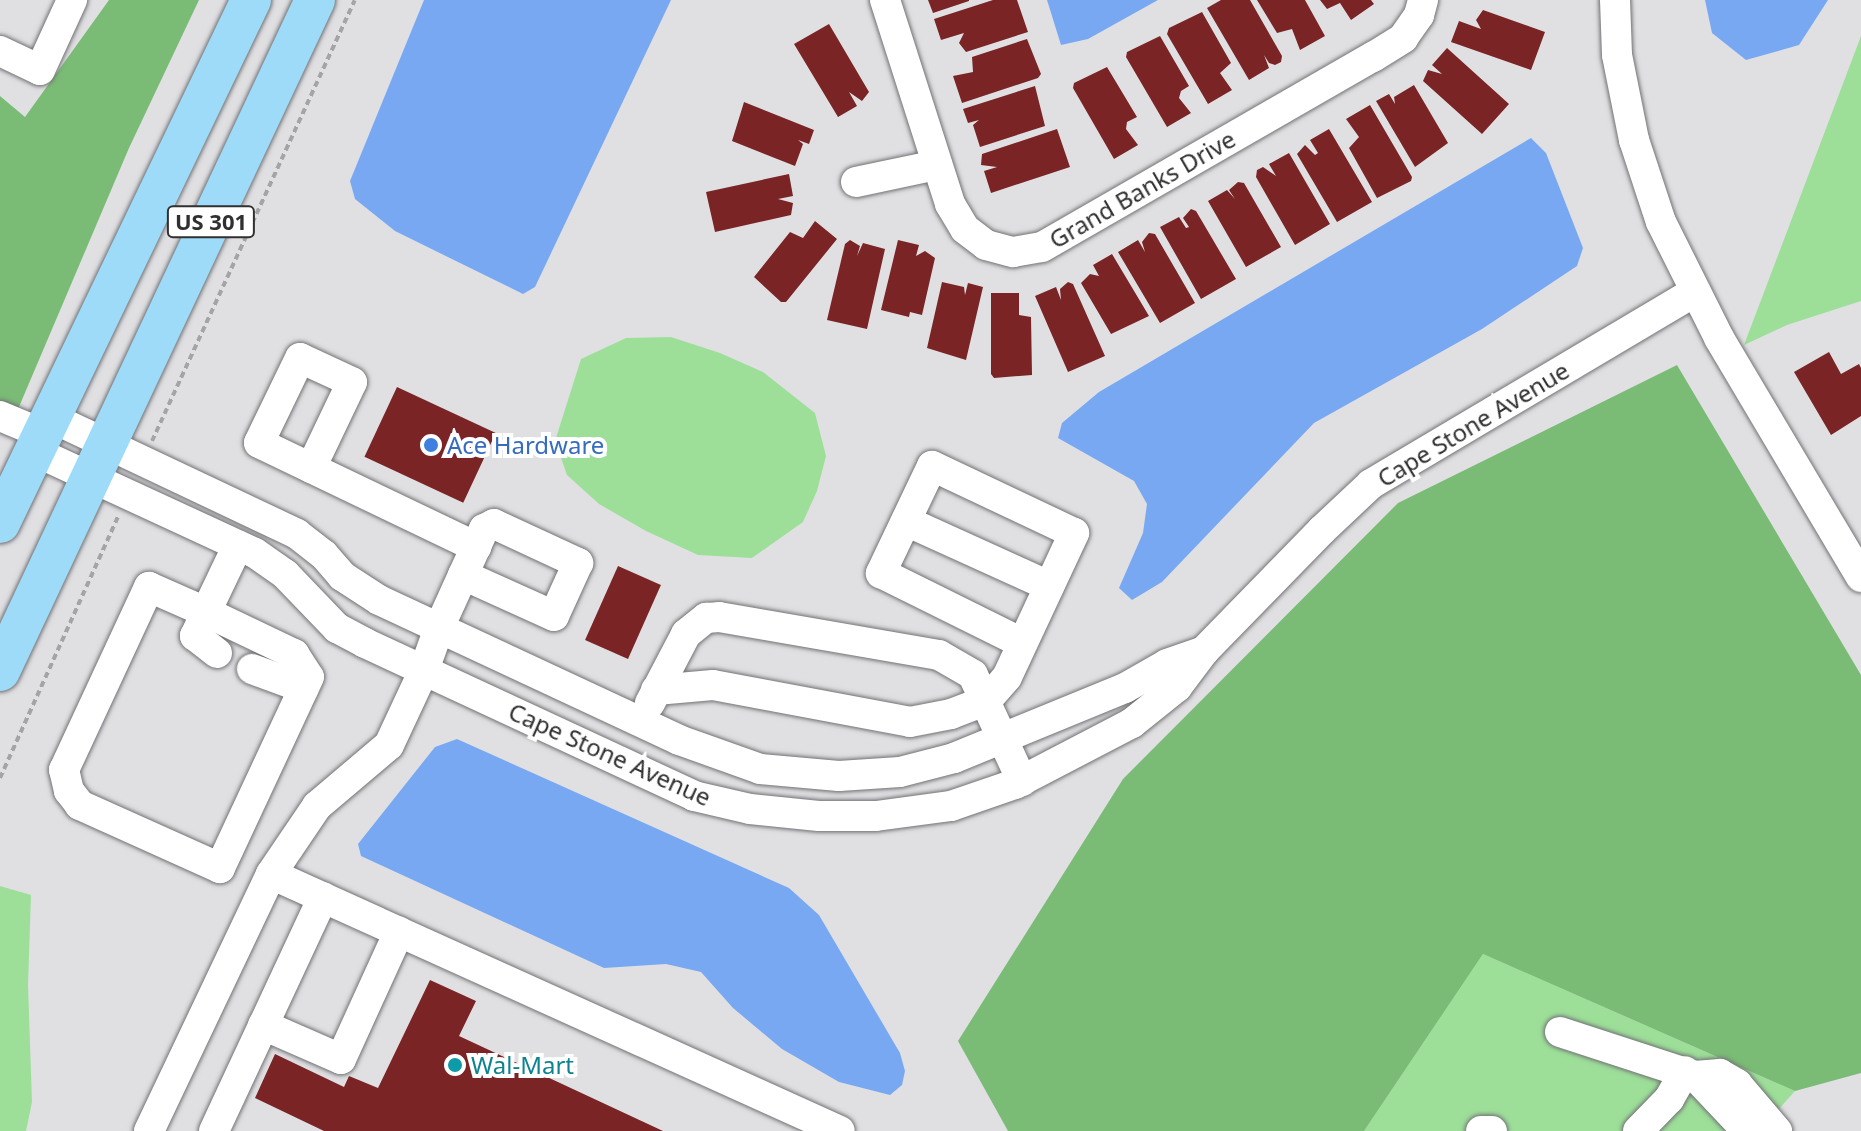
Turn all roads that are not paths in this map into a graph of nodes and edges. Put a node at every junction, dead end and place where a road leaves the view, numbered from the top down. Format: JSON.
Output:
{"nodes":[{"id":1,"x":72,"y":0,"type":"edge"},
{"id":2,"x":251,"y":0,"type":"edge"},
{"id":3,"x":315,"y":0,"type":"edge"},
{"id":4,"x":885,"y":0,"type":"edge"},
{"id":5,"x":1423,"y":0,"type":"edge"},
{"id":6,"x":1615,"y":0,"type":"edge"},
{"id":7,"x":0,"y":51,"type":"edge"},
{"id":8,"x":937,"y":165,"type":"junction"},
{"id":9,"x":856,"y":182,"type":"dead end"},
{"id":10,"x":1695,"y":292,"type":"junction"},
{"id":11,"x":0,"y":416,"type":"edge"},
{"id":12,"x":43,"y":435,"type":"junction"},
{"id":13,"x":100,"y":461,"type":"junction"},
{"id":14,"x":311,"y":468,"type":"dead end"},
{"id":15,"x":906,"y":521,"type":"junction"},
{"id":16,"x":0,"y":523,"type":"edge"},
{"id":17,"x":238,"y":545,"type":"junction"},
{"id":18,"x":476,"y":547,"type":"junction"},
{"id":19,"x":463,"y":575,"type":"junction"},
{"id":20,"x":1861,"y":577,"type":"edge"},
{"id":21,"x":1049,"y":586,"type":"junction"},
{"id":22,"x":206,"y":612,"type":"junction"},
{"id":23,"x":439,"y":628,"type":"junction"},
{"id":24,"x":1022,"y":643,"type":"junction"},
{"id":25,"x":1204,"y":651,"type":"junction"},
{"id":26,"x":217,"y":653,"type":"dead end"},
{"id":27,"x":252,"y":669,"type":"dead end"},
{"id":28,"x":424,"y":670,"type":"junction"},
{"id":29,"x":0,"y":671,"type":"edge"},
{"id":30,"x":304,"y":688,"type":"junction"},
{"id":31,"x":656,"y":690,"type":"junction"},
{"id":32,"x":987,"y":700,"type":"junction"},
{"id":33,"x":640,"y":722,"type":"junction"},
{"id":34,"x":1002,"y":739,"type":"junction"},
{"id":35,"x":621,"y":762,"type":"junction"},
{"id":36,"x":1022,"y":781,"type":"junction"},
{"id":37,"x":271,"y":874,"type":"junction"},
{"id":38,"x":323,"y":897,"type":"junction"},
{"id":39,"x":399,"y":932,"type":"junction"},
{"id":40,"x":263,"y":1025,"type":"junction"},
{"id":41,"x":1560,"y":1032,"type":"dead end"},
{"id":42,"x":1690,"y":1073,"type":"junction"},
{"id":43,"x":149,"y":1131,"type":"edge"},
{"id":44,"x":214,"y":1131,"type":"edge"},
{"id":45,"x":840,"y":1131,"type":"edge"},
{"id":46,"x":1481,"y":1131,"type":"edge"},
{"id":47,"x":1492,"y":1131,"type":"edge"},
{"id":48,"x":1638,"y":1131,"type":"edge"},
{"id":49,"x":1747,"y":1131,"type":"edge"},
{"id":50,"x":1777,"y":1131,"type":"edge"}],
"edges":[{"from":1,"to":7,"type":"street"},
{"from":2,"to":12,"type":"main road","number":"US 301"},
{"from":3,"to":13,"type":"main road","number":"US 301"},
{"from":4,"to":8,"type":"street","name":"Grand Banks Drive"},
{"from":5,"to":8,"type":"street","name":"Grand Banks Drive"},
{"from":6,"to":10,"type":"street"},
{"from":8,"to":9,"type":"street"},
{"from":10,"to":20,"type":"street"},
{"from":10,"to":25,"type":"street","name":"Cape Stone Avenue"},
{"from":11,"to":12,"type":"street","name":"Cape Stone Avenue"},
{"from":12,"to":13,"type":"street","name":"Cape Stone Avenue"},
{"from":12,"to":16,"type":"main road","number":"US 301"},
{"from":13,"to":17,"type":"street","name":"Cape Stone Avenue"},
{"from":13,"to":23,"type":"street","name":"Cape Stone Avenue"},
{"from":13,"to":29,"type":"main road","number":"US 301"},
{"from":14,"to":18,"type":"street"},
{"from":15,"to":21,"type":"street"},
{"from":15,"to":21,"type":"street"},
{"from":15,"to":24,"type":"street"},
{"from":17,"to":22,"type":"street"},
{"from":17,"to":28,"type":"street","name":"Cape Stone Avenue"},
{"from":18,"to":19,"type":"street"},
{"from":18,"to":19,"type":"street"},
{"from":19,"to":23,"type":"street"},
{"from":21,"to":24,"type":"street"},
{"from":22,"to":26,"type":"street"},
{"from":22,"to":30,"type":"street"},
{"from":22,"to":30,"type":"street"},
{"from":23,"to":28,"type":"street"},
{"from":23,"to":33,"type":"street","name":"Cape Stone Avenue"},
{"from":24,"to":32,"type":"street"},
{"from":25,"to":34,"type":"street","name":"Cape Stone Avenue"},
{"from":25,"to":36,"type":"street","name":"Cape Stone Avenue"},
{"from":27,"to":30,"type":"street"},
{"from":28,"to":35,"type":"street","name":"Cape Stone Avenue"},
{"from":28,"to":37,"type":"street"},
{"from":31,"to":32,"type":"street"},
{"from":31,"to":32,"type":"street"},
{"from":31,"to":33,"type":"street"},
{"from":32,"to":34,"type":"street"},
{"from":33,"to":34,"type":"street","name":"Cape Stone Avenue"},
{"from":33,"to":35,"type":"street"},
{"from":34,"to":36,"type":"street"},
{"from":35,"to":36,"type":"street","name":"Cape Stone Avenue"},
{"from":37,"to":38,"type":"street"},
{"from":37,"to":43,"type":"street"},
{"from":38,"to":39,"type":"street"},
{"from":38,"to":40,"type":"street"},
{"from":39,"to":40,"type":"street"},
{"from":39,"to":45,"type":"street"},
{"from":40,"to":44,"type":"street"},
{"from":41,"to":42,"type":"street"},
{"from":42,"to":48,"type":"street"},
{"from":42,"to":49,"type":"street"},
{"from":42,"to":50,"type":"street"},
{"from":46,"to":47,"type":"street"}]}
